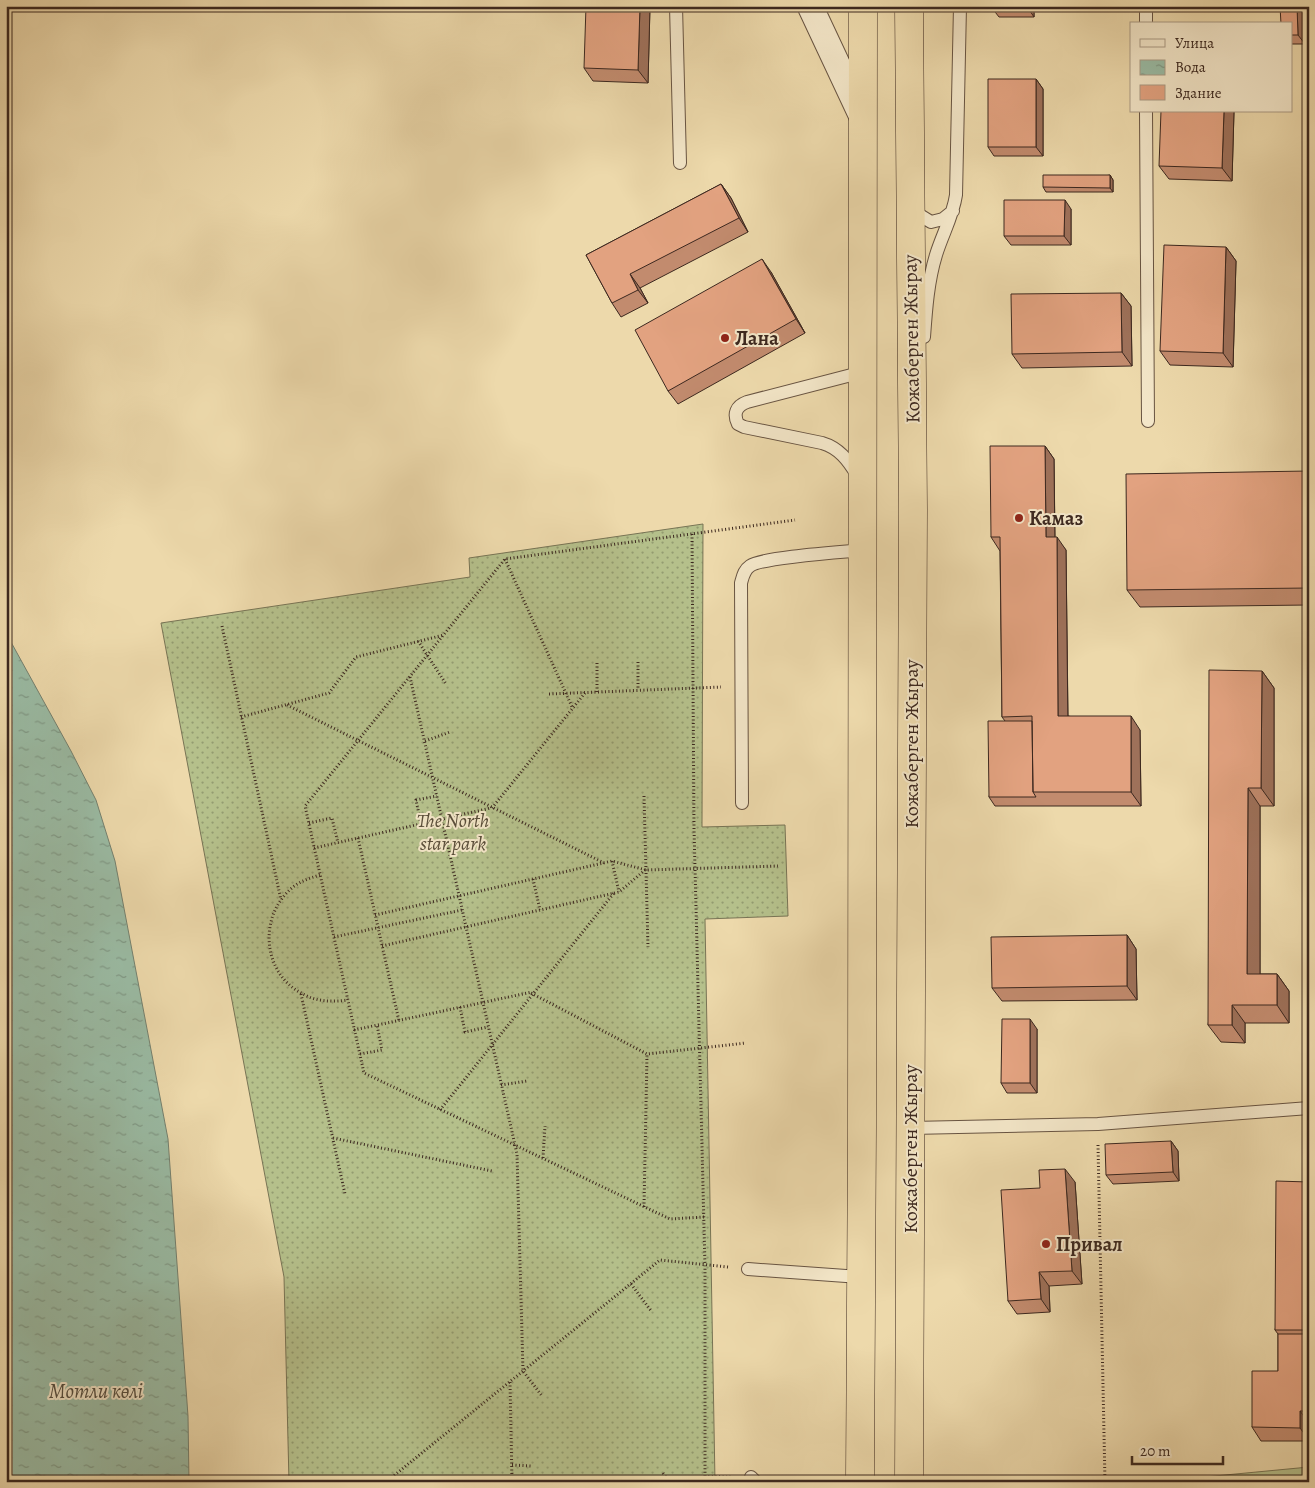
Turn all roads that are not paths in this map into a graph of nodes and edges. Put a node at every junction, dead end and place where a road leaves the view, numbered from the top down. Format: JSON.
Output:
{"nodes":[{"id":1,"x":676,"y":6,"type":"edge"},
{"id":2,"x":810,"y":6,"type":"edge"},
{"id":3,"x":863,"y":6,"type":"edge"},
{"id":4,"x":909,"y":6,"type":"edge"},
{"id":5,"x":960,"y":6,"type":"edge"},
{"id":6,"x":1146,"y":6,"type":"edge"},
{"id":7,"x":1146,"y":22,"type":"edge"},
{"id":8,"x":1146,"y":112,"type":"edge"},
{"id":9,"x":864,"y":121,"type":"junction"},
{"id":10,"x":680,"y":163,"type":"dead end"},
{"id":11,"x":910,"y":195,"type":"junction"},
{"id":12,"x":953,"y":211,"type":"junction"},
{"id":13,"x":863,"y":372,"type":"junction"},
{"id":14,"x":1148,"y":421,"type":"dead end"},
{"id":15,"x":912,"y":459,"type":"junction"},
{"id":16,"x":863,"y":490,"type":"junction"},
{"id":17,"x":863,"y":550,"type":"junction"},
{"id":18,"x":742,"y":803,"type":"dead end"},
{"id":19,"x":1309,"y":1108,"type":"edge"},
{"id":20,"x":911,"y":1128,"type":"junction"},
{"id":21,"x":748,"y":1268,"type":"road end"},
{"id":22,"x":860,"y":1277,"type":"junction"},
{"id":23,"x":860,"y":1482,"type":"edge"},
{"id":24,"x":909,"y":1482,"type":"edge"}],
"edges":[{"from":1,"to":10,"type":"lane"},
{"from":2,"to":9,"type":"street"},
{"from":3,"to":9,"type":"highway"},
{"from":4,"to":11,"type":"highway","name":"Кожаберген Жырау"},
{"from":5,"to":12,"type":"lane"},
{"from":6,"to":7,"type":"lane"},
{"from":8,"to":14,"type":"lane"},
{"from":9,"to":13,"type":"highway"},
{"from":11,"to":12,"type":"lane"},
{"from":11,"to":15,"type":"highway","name":"Кожаберген Жырау"},
{"from":12,"to":15,"type":"lane"},
{"from":13,"to":16,"type":"highway"},
{"from":13,"to":16,"type":"lane"},
{"from":15,"to":20,"type":"highway","name":"Кожаберген Жырау"},
{"from":16,"to":17,"type":"highway"},
{"from":17,"to":18,"type":"lane"},
{"from":17,"to":22,"type":"highway"},
{"from":19,"to":20,"type":"lane"},
{"from":20,"to":24,"type":"highway","name":"Кожаберген Жырау"},
{"from":21,"to":22,"type":"lane"},
{"from":22,"to":23,"type":"highway"}]}
